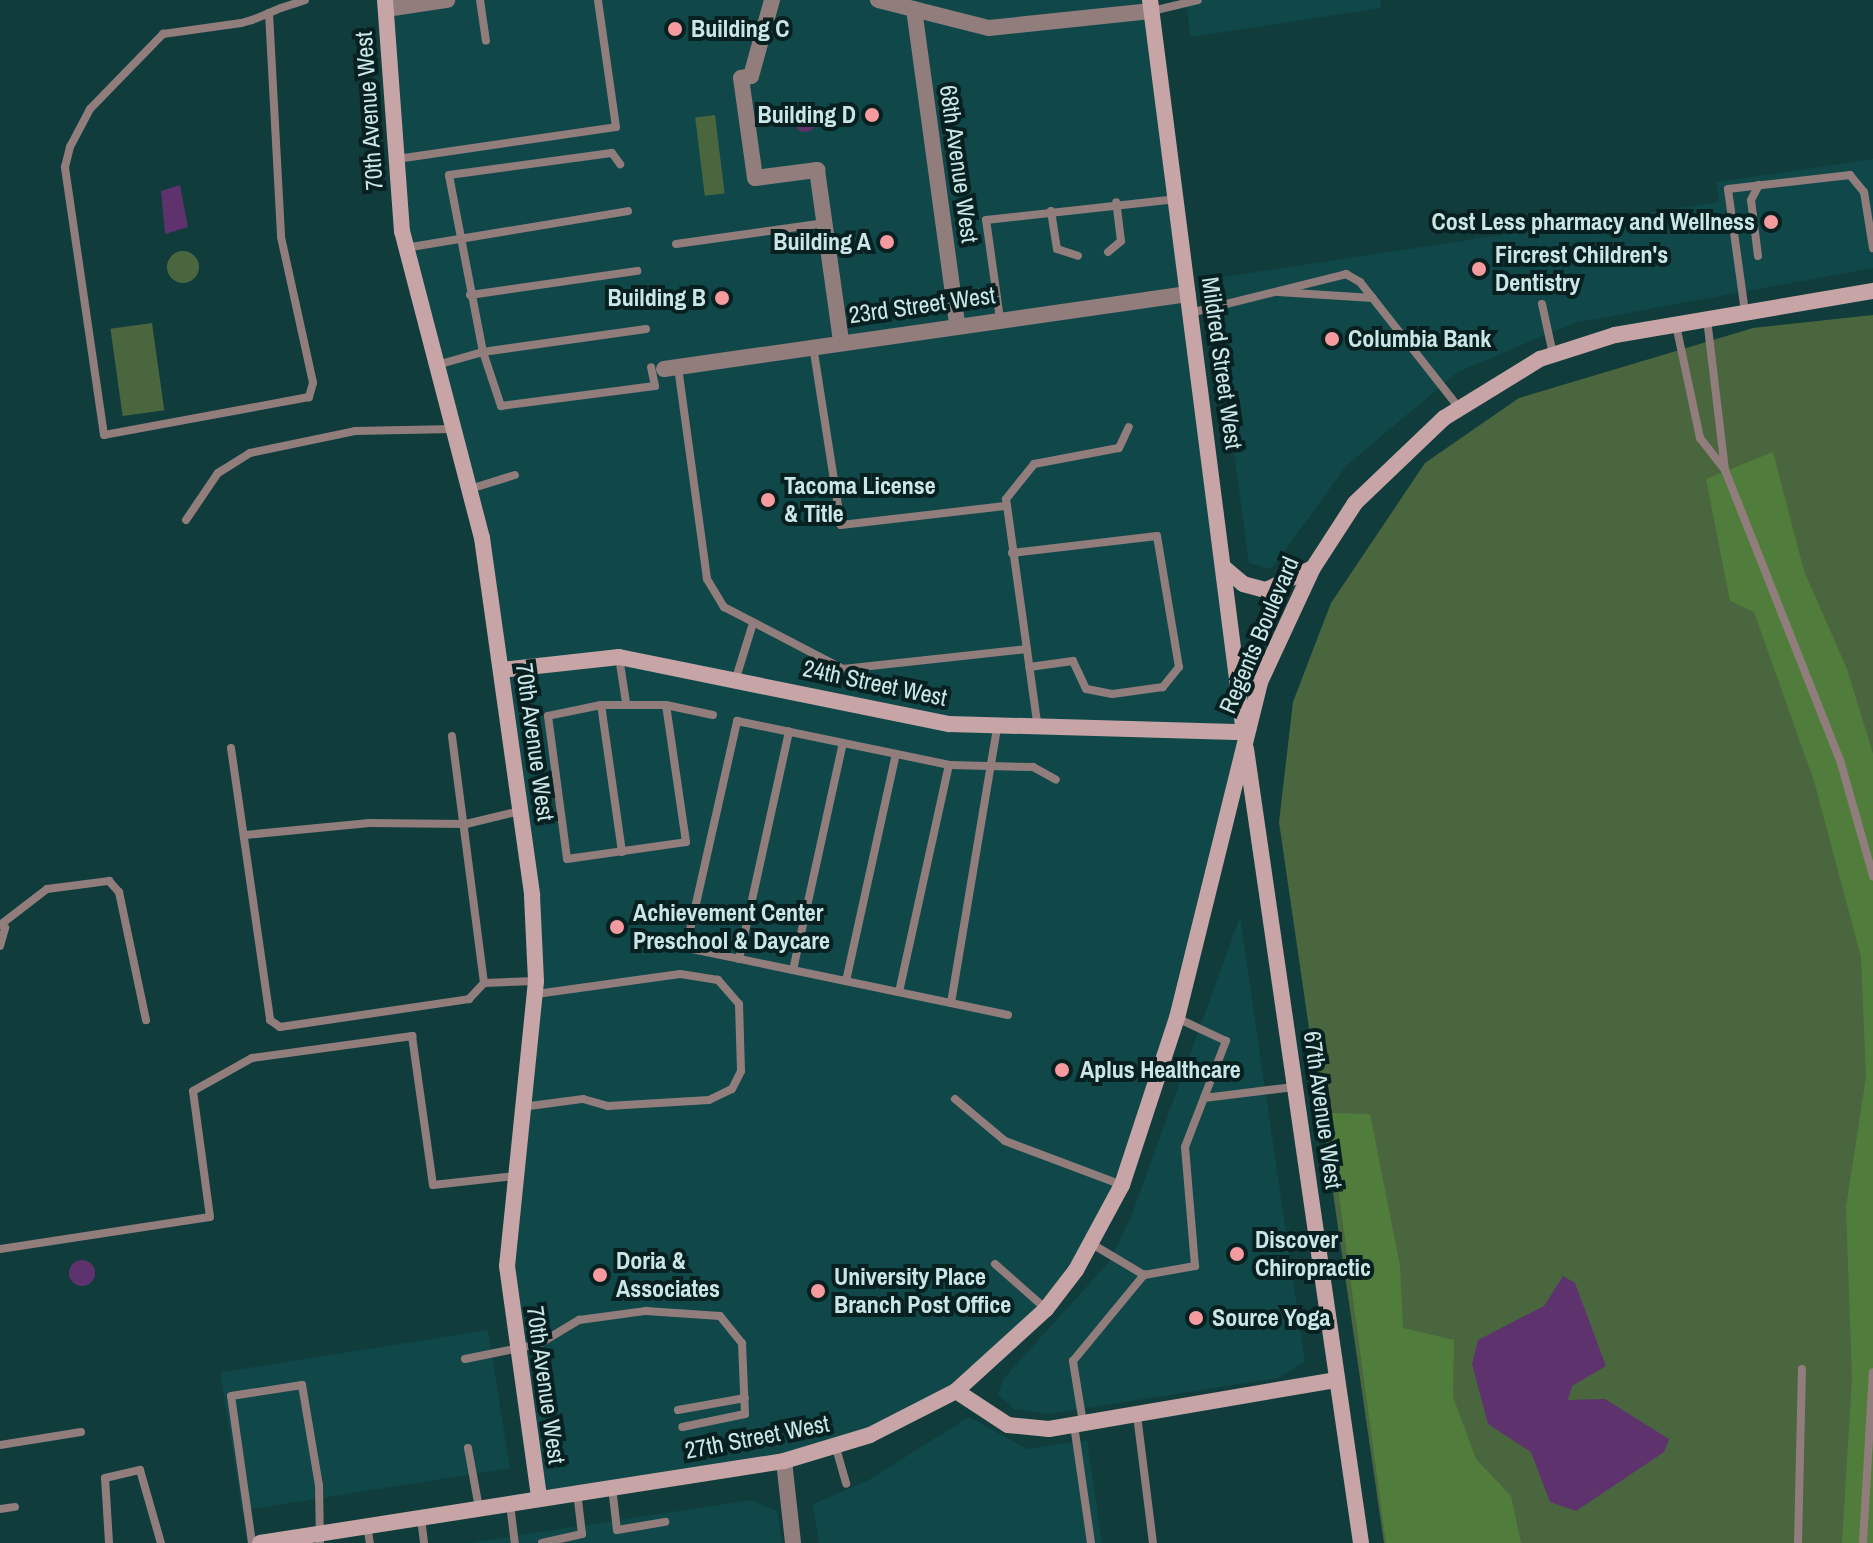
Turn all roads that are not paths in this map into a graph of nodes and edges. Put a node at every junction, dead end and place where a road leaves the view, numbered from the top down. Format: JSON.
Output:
{"nodes":[{"id":1,"x":305,"y":0,"type":"edge"},
{"id":2,"x":447,"y":0,"type":"edge"},
{"id":3,"x":480,"y":0,"type":"edge"},
{"id":4,"x":598,"y":0,"type":"edge"},
{"id":5,"x":772,"y":0,"type":"edge"},
{"id":6,"x":878,"y":0,"type":"edge"},
{"id":7,"x":1198,"y":0,"type":"edge"},
{"id":8,"x":385,"y":4,"type":"edge"},
{"id":9,"x":1151,"y":6,"type":"edge"},
{"id":10,"x":914,"y":9,"type":"junction"},
{"id":11,"x":269,"y":13,"type":"junction"},
{"id":12,"x":486,"y":41,"type":"dead end"},
{"id":13,"x":396,"y":159,"type":"junction"},
{"id":14,"x":620,"y":164,"type":"dead end"},
{"id":15,"x":1759,"y":185,"type":"junction"},
{"id":16,"x":1176,"y":199,"type":"junction"},
{"id":17,"x":1116,"y":202,"type":"junction"},
{"id":18,"x":628,"y":211,"type":"dead end"},
{"id":19,"x":1051,"y":211,"type":"junction"},
{"id":20,"x":826,"y":223,"type":"junction"},
{"id":21,"x":457,"y":236,"type":"junction"},
{"id":22,"x":676,"y":244,"type":"dead end"},
{"id":23,"x":1872,"y":244,"type":"edge"},
{"id":24,"x":405,"y":248,"type":"junction"},
{"id":25,"x":1108,"y":252,"type":"dead end"},
{"id":26,"x":1078,"y":256,"type":"dead end"},
{"id":27,"x":1758,"y":256,"type":"dead end"},
{"id":28,"x":637,"y":271,"type":"dead end"},
{"id":29,"x":1274,"y":291,"type":"junction"},
{"id":30,"x":1873,"y":291,"type":"edge"},
{"id":31,"x":1188,"y":294,"type":"junction"},
{"id":32,"x":470,"y":295,"type":"junction"},
{"id":33,"x":1373,"y":298,"type":"junction"},
{"id":34,"x":1542,"y":304,"type":"dead end"},
{"id":35,"x":1745,"y":312,"type":"junction"},
{"id":36,"x":1190,"y":313,"type":"junction"},
{"id":37,"x":1000,"y":319,"type":"junction"},
{"id":38,"x":1707,"y":319,"type":"junction"},
{"id":39,"x":957,"y":324,"type":"junction"},
{"id":40,"x":1676,"y":324,"type":"junction"},
{"id":41,"x":646,"y":329,"type":"dead end"},
{"id":42,"x":841,"y":340,"type":"junction"},
{"id":43,"x":813,"y":344,"type":"junction"},
{"id":44,"x":483,"y":352,"type":"junction"},
{"id":45,"x":1553,"y":355,"type":"junction"},
{"id":46,"x":436,"y":365,"type":"junction"},
{"id":47,"x":664,"y":366,"type":"junction"},
{"id":48,"x":1459,"y":408,"type":"junction"},
{"id":49,"x":1129,"y":427,"type":"dead end"},
{"id":50,"x":453,"y":429,"type":"junction"},
{"id":51,"x":1725,"y":470,"type":"junction"},
{"id":52,"x":515,"y":475,"type":"dead end"},
{"id":53,"x":470,"y":489,"type":"junction"},
{"id":54,"x":1005,"y":506,"type":"junction"},
{"id":55,"x":186,"y":520,"type":"dead end"},
{"id":56,"x":1012,"y":553,"type":"junction"},
{"id":57,"x":1223,"y":567,"type":"junction"},
{"id":58,"x":1313,"y":568,"type":"junction"},
{"id":59,"x":753,"y":623,"type":"junction"},
{"id":60,"x":1027,"y":649,"type":"junction"},
{"id":61,"x":619,"y":657,"type":"junction"},
{"id":62,"x":1029,"y":667,"type":"junction"},
{"id":63,"x":501,"y":670,"type":"junction"},
{"id":64,"x":736,"y":678,"type":"junction"},
{"id":65,"x":626,"y":703,"type":"junction"},
{"id":66,"x":601,"y":705,"type":"junction"},
{"id":67,"x":666,"y":705,"type":"junction"},
{"id":68,"x":713,"y":715,"type":"dead end"},
{"id":69,"x":997,"y":729,"type":"junction"},
{"id":70,"x":1038,"y":730,"type":"junction"},
{"id":71,"x":789,"y":731,"type":"junction"},
{"id":72,"x":1244,"y":732,"type":"junction"},
{"id":73,"x":452,"y":736,"type":"dead end"},
{"id":74,"x":843,"y":743,"type":"junction"},
{"id":75,"x":231,"y":748,"type":"dead end"},
{"id":76,"x":896,"y":754,"type":"junction"},
{"id":77,"x":949,"y":765,"type":"junction"},
{"id":78,"x":989,"y":767,"type":"junction"},
{"id":79,"x":1056,"y":780,"type":"dead end"},
{"id":80,"x":520,"y":811,"type":"junction"},
{"id":81,"x":466,"y":824,"type":"junction"},
{"id":82,"x":245,"y":835,"type":"junction"},
{"id":83,"x":622,"y":852,"type":"junction"},
{"id":84,"x":1873,"y":876,"type":"edge"},
{"id":85,"x":2,"y":926,"type":"edge"},
{"id":86,"x":0,"y":946,"type":"edge"},
{"id":87,"x":739,"y":959,"type":"junction"},
{"id":88,"x":793,"y":970,"type":"junction"},
{"id":89,"x":846,"y":981,"type":"junction"},
{"id":90,"x":484,"y":983,"type":"junction"},
{"id":91,"x":535,"y":988,"type":"junction"},
{"id":92,"x":899,"y":992,"type":"junction"},
{"id":93,"x":951,"y":1003,"type":"junction"},
{"id":94,"x":1008,"y":1015,"type":"dead end"},
{"id":95,"x":1177,"y":1018,"type":"junction"},
{"id":96,"x":146,"y":1020,"type":"dead end"},
{"id":97,"x":1295,"y":1086,"type":"junction"},
{"id":98,"x":1204,"y":1098,"type":"junction"},
{"id":99,"x":955,"y":1099,"type":"dead end"},
{"id":100,"x":522,"y":1107,"type":"junction"},
{"id":101,"x":514,"y":1176,"type":"junction"},
{"id":102,"x":1122,"y":1185,"type":"junction"},
{"id":103,"x":1092,"y":1244,"type":"junction"},
{"id":104,"x":0,"y":1249,"type":"edge"},
{"id":105,"x":995,"y":1264,"type":"dead end"},
{"id":106,"x":1144,"y":1275,"type":"junction"},
{"id":107,"x":1046,"y":1309,"type":"junction"},
{"id":108,"x":516,"y":1351,"type":"junction"},
{"id":109,"x":465,"y":1359,"type":"dead end"},
{"id":110,"x":1802,"y":1369,"type":"dead end"},
{"id":111,"x":1873,"y":1372,"type":"edge"},
{"id":112,"x":1337,"y":1380,"type":"junction"},
{"id":113,"x":956,"y":1391,"type":"junction"},
{"id":114,"x":745,"y":1398,"type":"junction"},
{"id":115,"x":678,"y":1410,"type":"dead end"},
{"id":116,"x":1137,"y":1415,"type":"junction"},
{"id":117,"x":1079,"y":1424,"type":"junction"},
{"id":118,"x":682,"y":1427,"type":"dead end"},
{"id":119,"x":81,"y":1432,"type":"dead end"},
{"id":120,"x":0,"y":1445,"type":"edge"},
{"id":121,"x":468,"y":1448,"type":"dead end"},
{"id":122,"x":836,"y":1448,"type":"junction"},
{"id":123,"x":784,"y":1461,"type":"junction"},
{"id":124,"x":846,"y":1484,"type":"dead end"},
{"id":125,"x":612,"y":1487,"type":"junction"},
{"id":126,"x":577,"y":1492,"type":"junction"},
{"id":127,"x":539,"y":1498,"type":"junction"},
{"id":128,"x":510,"y":1504,"type":"junction"},
{"id":129,"x":15,"y":1507,"type":"dead end"},
{"id":130,"x":479,"y":1508,"type":"junction"},
{"id":131,"x":0,"y":1509,"type":"edge"},
{"id":132,"x":421,"y":1518,"type":"junction"},
{"id":133,"x":665,"y":1522,"type":"dead end"},
{"id":134,"x":367,"y":1525,"type":"junction"},
{"id":135,"x":319,"y":1538,"type":"edge"},
{"id":136,"x":109,"y":1543,"type":"edge"},
{"id":137,"x":161,"y":1543,"type":"edge"},
{"id":138,"x":252,"y":1543,"type":"edge"},
{"id":139,"x":260,"y":1543,"type":"edge"},
{"id":140,"x":370,"y":1543,"type":"edge"},
{"id":141,"x":424,"y":1543,"type":"edge"},
{"id":142,"x":515,"y":1543,"type":"edge"},
{"id":143,"x":542,"y":1543,"type":"edge"},
{"id":144,"x":793,"y":1543,"type":"edge"},
{"id":145,"x":1091,"y":1543,"type":"edge"},
{"id":146,"x":1153,"y":1543,"type":"edge"},
{"id":147,"x":1361,"y":1543,"type":"edge"},
{"id":148,"x":1798,"y":1543,"type":"edge"},
{"id":149,"x":1863,"y":1543,"type":"edge"}],
"edges":[{"from":1,"to":11,"type":"lane"},
{"from":2,"to":8,"type":"street"},
{"from":3,"to":12,"type":"lane"},
{"from":4,"to":13,"type":"lane"},
{"from":5,"to":20,"type":"street"},
{"from":6,"to":10,"type":"street"},
{"from":7,"to":9,"type":"lane"},
{"from":8,"to":13,"type":"street","name":"70th Avenue West"},
{"from":9,"to":10,"type":"street"},
{"from":9,"to":16,"type":"street","name":"Mildred Street West"},
{"from":10,"to":39,"type":"street","name":"68th Avenue West"},
{"from":11,"to":11,"type":"lane"},
{"from":13,"to":24,"type":"street","name":"70th Avenue West"},
{"from":14,"to":21,"type":"lane"},
{"from":15,"to":23,"type":"lane"},
{"from":15,"to":27,"type":"lane"},
{"from":15,"to":35,"type":"lane"},
{"from":16,"to":17,"type":"lane"},
{"from":16,"to":31,"type":"street","name":"Mildred Street West"},
{"from":17,"to":19,"type":"lane"},
{"from":17,"to":25,"type":"lane"},
{"from":18,"to":21,"type":"lane"},
{"from":19,"to":26,"type":"lane"},
{"from":19,"to":37,"type":"lane"},
{"from":20,"to":22,"type":"lane"},
{"from":20,"to":42,"type":"street"},
{"from":21,"to":24,"type":"lane"},
{"from":21,"to":32,"type":"lane"},
{"from":24,"to":46,"type":"street","name":"70th Avenue West"},
{"from":28,"to":32,"type":"lane"},
{"from":29,"to":33,"type":"lane"},
{"from":29,"to":33,"type":"lane"},
{"from":29,"to":36,"type":"lane"},
{"from":30,"to":35,"type":"street","name":"Regents Boulevard"},
{"from":31,"to":36,"type":"street","name":"Mildred Street West"},
{"from":31,"to":37,"type":"street","name":"23rd Street West"},
{"from":32,"to":44,"type":"lane"},
{"from":33,"to":48,"type":"lane"},
{"from":34,"to":45,"type":"lane"},
{"from":35,"to":38,"type":"street","name":"Regents Boulevard"},
{"from":36,"to":57,"type":"street","name":"Mildred Street West"},
{"from":37,"to":39,"type":"street","name":"23rd Street West"},
{"from":38,"to":40,"type":"street","name":"Regents Boulevard"},
{"from":38,"to":51,"type":"lane"},
{"from":39,"to":42,"type":"street","name":"23rd Street West"},
{"from":40,"to":45,"type":"street","name":"Regents Boulevard"},
{"from":40,"to":51,"type":"lane"},
{"from":41,"to":44,"type":"lane"},
{"from":42,"to":43,"type":"street","name":"23rd Street West"},
{"from":43,"to":47,"type":"street","name":"23rd Street West"},
{"from":43,"to":54,"type":"lane"},
{"from":44,"to":46,"type":"lane"},
{"from":44,"to":47,"type":"lane"},
{"from":45,"to":48,"type":"street","name":"Regents Boulevard"},
{"from":46,"to":50,"type":"street","name":"70th Avenue West"},
{"from":47,"to":59,"type":"lane"},
{"from":48,"to":58,"type":"street","name":"Regents Boulevard"},
{"from":49,"to":54,"type":"lane"},
{"from":50,"to":53,"type":"street","name":"70th Avenue West"},
{"from":50,"to":55,"type":"lane"},
{"from":51,"to":84,"type":"lane"},
{"from":52,"to":53,"type":"lane"},
{"from":53,"to":63,"type":"street","name":"70th Avenue West"},
{"from":54,"to":56,"type":"lane"},
{"from":56,"to":60,"type":"lane"},
{"from":56,"to":62,"type":"lane"},
{"from":57,"to":58,"type":"street"},
{"from":57,"to":72,"type":"street","name":"Mildred Street West"},
{"from":58,"to":72,"type":"street","name":"Regents Boulevard"},
{"from":59,"to":60,"type":"lane"},
{"from":59,"to":64,"type":"lane"},
{"from":60,"to":62,"type":"lane"},
{"from":61,"to":63,"type":"street","name":"24th Street West"},
{"from":61,"to":64,"type":"street","name":"24th Street West"},
{"from":61,"to":65,"type":"lane"},
{"from":62,"to":70,"type":"lane"},
{"from":63,"to":80,"type":"street","name":"70th Avenue West"},
{"from":64,"to":69,"type":"street","name":"24th Street West"},
{"from":65,"to":66,"type":"lane"},
{"from":65,"to":67,"type":"lane"},
{"from":66,"to":83,"type":"lane"},
{"from":66,"to":83,"type":"lane"},
{"from":67,"to":68,"type":"lane"},
{"from":67,"to":83,"type":"lane"},
{"from":69,"to":70,"type":"street","name":"24th Street West"},
{"from":69,"to":78,"type":"lane"},
{"from":70,"to":72,"type":"street","name":"24th Street West"},
{"from":71,"to":74,"type":"lane"},
{"from":71,"to":87,"type":"lane"},
{"from":71,"to":87,"type":"lane"},
{"from":72,"to":95,"type":"street","name":"Regents Boulevard"},
{"from":72,"to":97,"type":"street","name":"67th Avenue West"},
{"from":73,"to":81,"type":"lane"},
{"from":74,"to":76,"type":"lane"},
{"from":74,"to":88,"type":"lane"},
{"from":75,"to":82,"type":"lane"},
{"from":76,"to":77,"type":"lane"},
{"from":76,"to":89,"type":"lane"},
{"from":77,"to":78,"type":"lane"},
{"from":77,"to":92,"type":"lane"},
{"from":78,"to":79,"type":"lane"},
{"from":78,"to":93,"type":"lane"},
{"from":80,"to":81,"type":"lane"},
{"from":80,"to":91,"type":"street","name":"70th Avenue West"},
{"from":81,"to":82,"type":"lane"},
{"from":81,"to":90,"type":"lane"},
{"from":82,"to":90,"type":"lane"},
{"from":85,"to":86,"type":"lane"},
{"from":85,"to":96,"type":"lane"},
{"from":87,"to":88,"type":"lane"},
{"from":88,"to":89,"type":"lane"},
{"from":89,"to":92,"type":"lane"},
{"from":90,"to":91,"type":"lane"},
{"from":91,"to":100,"type":"street","name":"70th Avenue West"},
{"from":91,"to":100,"type":"lane"},
{"from":92,"to":93,"type":"lane"},
{"from":93,"to":94,"type":"lane"},
{"from":95,"to":98,"type":"lane"},
{"from":95,"to":102,"type":"street","name":"Regents Boulevard"},
{"from":97,"to":98,"type":"lane"},
{"from":97,"to":112,"type":"street","name":"67th Avenue West"},
{"from":98,"to":106,"type":"lane"},
{"from":99,"to":102,"type":"lane"},
{"from":100,"to":101,"type":"street","name":"70th Avenue West"},
{"from":101,"to":104,"type":"lane"},
{"from":101,"to":108,"type":"street","name":"70th Avenue West"},
{"from":102,"to":103,"type":"street","name":"Regents Boulevard"},
{"from":103,"to":106,"type":"lane"},
{"from":103,"to":107,"type":"street","name":"Regents Boulevard"},
{"from":105,"to":107,"type":"lane"},
{"from":106,"to":117,"type":"lane"},
{"from":107,"to":113,"type":"street","name":"Regents Boulevard"},
{"from":108,"to":109,"type":"lane"},
{"from":108,"to":114,"type":"lane"},
{"from":108,"to":127,"type":"street","name":"70th Avenue West"},
{"from":110,"to":148,"type":"lane"},
{"from":111,"to":149,"type":"lane"},
{"from":112,"to":116,"type":"street"},
{"from":112,"to":147,"type":"street","name":"67th Avenue West"},
{"from":113,"to":117,"type":"street"},
{"from":113,"to":122,"type":"street","name":"27th Street West"},
{"from":114,"to":115,"type":"lane"},
{"from":114,"to":118,"type":"lane"},
{"from":116,"to":117,"type":"street"},
{"from":116,"to":146,"type":"lane"},
{"from":117,"to":145,"type":"lane"},
{"from":119,"to":120,"type":"lane"},
{"from":121,"to":130,"type":"lane"},
{"from":122,"to":123,"type":"street","name":"27th Street West"},
{"from":122,"to":124,"type":"lane"},
{"from":123,"to":125,"type":"street","name":"27th Street West"},
{"from":123,"to":144,"type":"street"},
{"from":125,"to":126,"type":"street","name":"27th Street West"},
{"from":125,"to":133,"type":"lane"},
{"from":126,"to":127,"type":"street","name":"27th Street West"},
{"from":126,"to":143,"type":"lane"},
{"from":127,"to":128,"type":"street","name":"27th Street West"},
{"from":128,"to":130,"type":"street","name":"27th Street West"},
{"from":128,"to":142,"type":"lane"},
{"from":129,"to":131,"type":"lane"},
{"from":130,"to":132,"type":"street","name":"27th Street West"},
{"from":132,"to":134,"type":"street","name":"27th Street West"},
{"from":132,"to":141,"type":"lane"},
{"from":134,"to":135,"type":"street","name":"27th Street West"},
{"from":134,"to":140,"type":"lane"},
{"from":135,"to":138,"type":"lane"},
{"from":135,"to":139,"type":"street","name":"27th Street West"},
{"from":136,"to":137,"type":"lane"}]}
